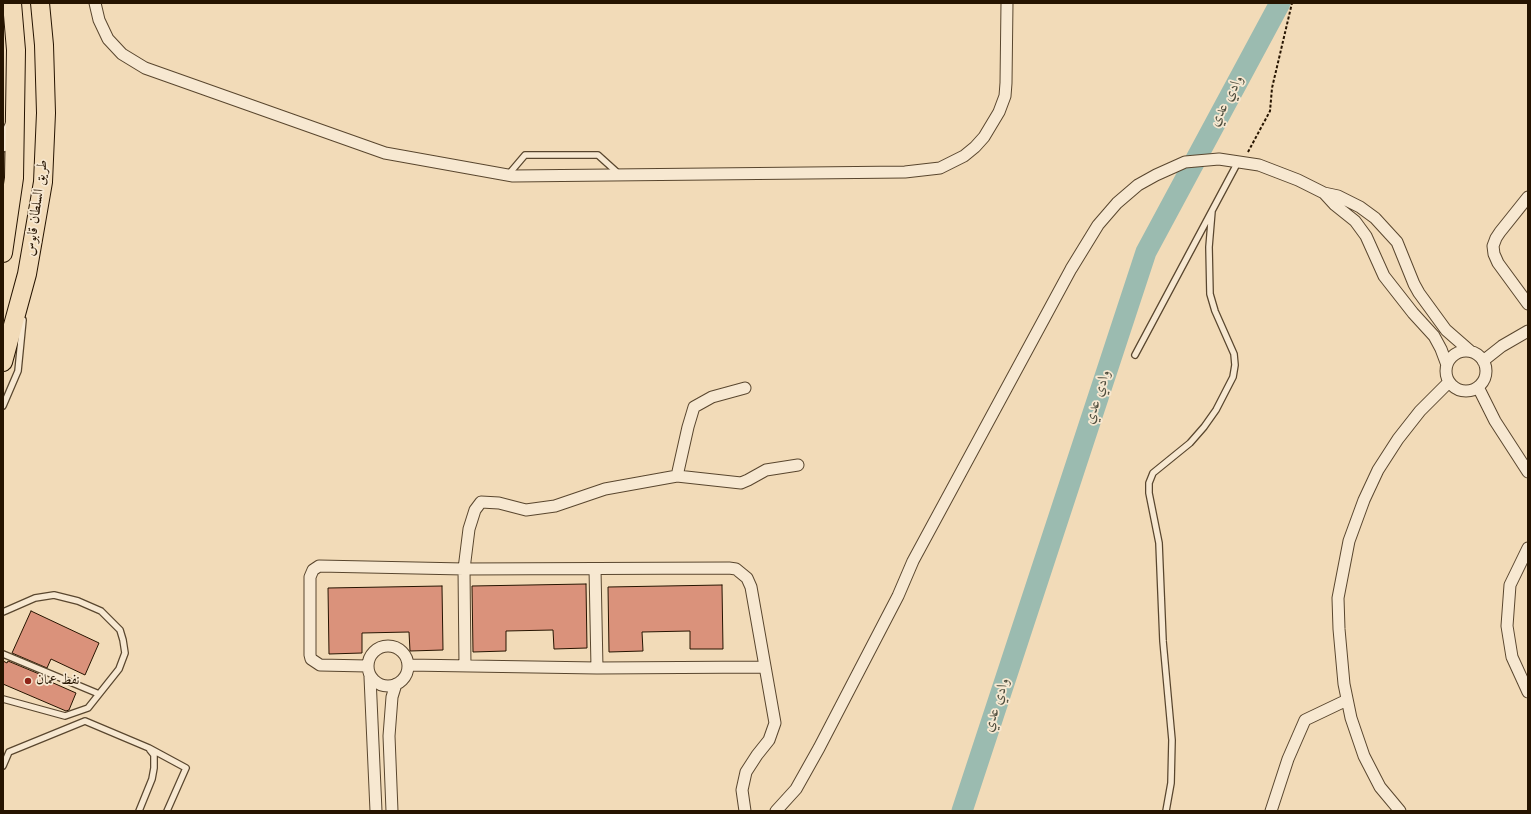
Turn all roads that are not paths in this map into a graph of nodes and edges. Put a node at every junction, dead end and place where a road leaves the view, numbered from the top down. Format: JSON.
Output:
{"nodes":[{"id":1,"x":12,"y":3,"type":"edge"},
{"id":2,"x":40,"y":3,"type":"edge"},
{"id":3,"x":95,"y":3,"type":"edge"},
{"id":4,"x":1007,"y":3,"type":"edge"},
{"id":5,"x":16,"y":114,"type":"junction"},
{"id":6,"x":3,"y":144,"type":"edge"},
{"id":7,"x":1241,"y":162,"type":"junction"},
{"id":8,"x":508,"y":176,"type":"junction"},
{"id":9,"x":621,"y":176,"type":"junction"},
{"id":10,"x":1324,"y":194,"type":"junction"},
{"id":11,"x":1526,"y":202,"type":"edge"},
{"id":12,"x":1212,"y":211,"type":"junction"},
{"id":13,"x":4,"y":239,"type":"edge"},
{"id":14,"x":27,"y":274,"type":"junction"},
{"id":15,"x":1528,"y":304,"type":"edge"},
{"id":16,"x":1528,"y":331,"type":"edge"},
{"id":17,"x":1470,"y":351,"type":"junction"},
{"id":18,"x":1135,"y":355,"type":"dead end"},
{"id":19,"x":1483,"y":361,"type":"junction"},
{"id":20,"x":3,"y":362,"type":"edge"},
{"id":21,"x":1447,"y":365,"type":"junction"},
{"id":22,"x":1449,"y":382,"type":"junction"},
{"id":23,"x":1478,"y":387,"type":"junction"},
{"id":24,"x":745,"y":388,"type":"dead end"},
{"id":25,"x":3,"y":406,"type":"edge"},
{"id":26,"x":798,"y":464,"type":"dead end"},
{"id":27,"x":1528,"y":472,"type":"edge"},
{"id":28,"x":677,"y":476,"type":"junction"},
{"id":29,"x":1528,"y":548,"type":"edge"},
{"id":30,"x":464,"y":569,"type":"junction"},
{"id":31,"x":594,"y":569,"type":"junction"},
{"id":32,"x":3,"y":612,"type":"edge"},
{"id":33,"x":3,"y":654,"type":"edge"},
{"id":34,"x":408,"y":665,"type":"junction"},
{"id":35,"x":466,"y":666,"type":"junction"},
{"id":36,"x":765,"y":667,"type":"junction"},
{"id":37,"x":597,"y":668,"type":"junction"},
{"id":38,"x":369,"y":671,"type":"junction"},
{"id":39,"x":396,"y":684,"type":"junction"},
{"id":40,"x":1528,"y":692,"type":"edge"},
{"id":41,"x":99,"y":694,"type":"junction"},
{"id":42,"x":3,"y":699,"type":"edge"},
{"id":43,"x":1347,"y":700,"type":"junction"},
{"id":44,"x":149,"y":748,"type":"junction"},
{"id":45,"x":3,"y":766,"type":"edge"},
{"id":46,"x":139,"y":811,"type":"edge"},
{"id":47,"x":167,"y":811,"type":"edge"},
{"id":48,"x":376,"y":811,"type":"edge"},
{"id":49,"x":392,"y":811,"type":"edge"},
{"id":50,"x":745,"y":811,"type":"edge"},
{"id":51,"x":776,"y":811,"type":"edge"},
{"id":52,"x":1166,"y":811,"type":"edge"},
{"id":53,"x":1271,"y":811,"type":"edge"},
{"id":54,"x":1400,"y":811,"type":"edge"}],
"edges":[{"from":1,"to":5,"type":"highway","name":"طريق السلطان قابوس"},
{"from":2,"to":14,"type":"highway","name":"طريق السلطان قابوس"},
{"from":3,"to":8,"type":"street"},
{"from":4,"to":9,"type":"street"},
{"from":5,"to":6,"type":"street"},
{"from":5,"to":13,"type":"highway","name":"طريق السلطان قابوس"},
{"from":7,"to":10,"type":"street"},
{"from":7,"to":12,"type":"lane"},
{"from":7,"to":51,"type":"street"},
{"from":8,"to":9,"type":"street"},
{"from":8,"to":9,"type":"lane"},
{"from":10,"to":17,"type":"street"},
{"from":10,"to":21,"type":"street"},
{"from":11,"to":15,"type":"street"},
{"from":12,"to":18,"type":"lane"},
{"from":12,"to":52,"type":"lane"},
{"from":14,"to":20,"type":"highway","name":"طريق السلطان قابوس"},
{"from":14,"to":25,"type":"lane"},
{"from":16,"to":19,"type":"street"},
{"from":17,"to":19,"type":"street"},
{"from":17,"to":21,"type":"street"},
{"from":19,"to":23,"type":"street"},
{"from":21,"to":22,"type":"street"},
{"from":22,"to":23,"type":"street"},
{"from":22,"to":43,"type":"street"},
{"from":23,"to":27,"type":"street"},
{"from":24,"to":28,"type":"street"},
{"from":26,"to":28,"type":"street"},
{"from":28,"to":30,"type":"street"},
{"from":29,"to":40,"type":"street"},
{"from":30,"to":31,"type":"street"},
{"from":30,"to":35,"type":"street"},
{"from":30,"to":38,"type":"street"},
{"from":31,"to":36,"type":"street"},
{"from":31,"to":37,"type":"street"},
{"from":32,"to":41,"type":"lane"},
{"from":33,"to":41,"type":"lane"},
{"from":34,"to":35,"type":"street"},
{"from":34,"to":38,"type":"street"},
{"from":34,"to":39,"type":"street"},
{"from":35,"to":37,"type":"street"},
{"from":36,"to":37,"type":"street"},
{"from":36,"to":50,"type":"street"},
{"from":38,"to":39,"type":"street"},
{"from":38,"to":48,"type":"street"},
{"from":39,"to":49,"type":"street"},
{"from":41,"to":42,"type":"lane"},
{"from":43,"to":53,"type":"street"},
{"from":43,"to":54,"type":"street"},
{"from":44,"to":45,"type":"lane"},
{"from":44,"to":46,"type":"lane"},
{"from":44,"to":47,"type":"lane"}]}
